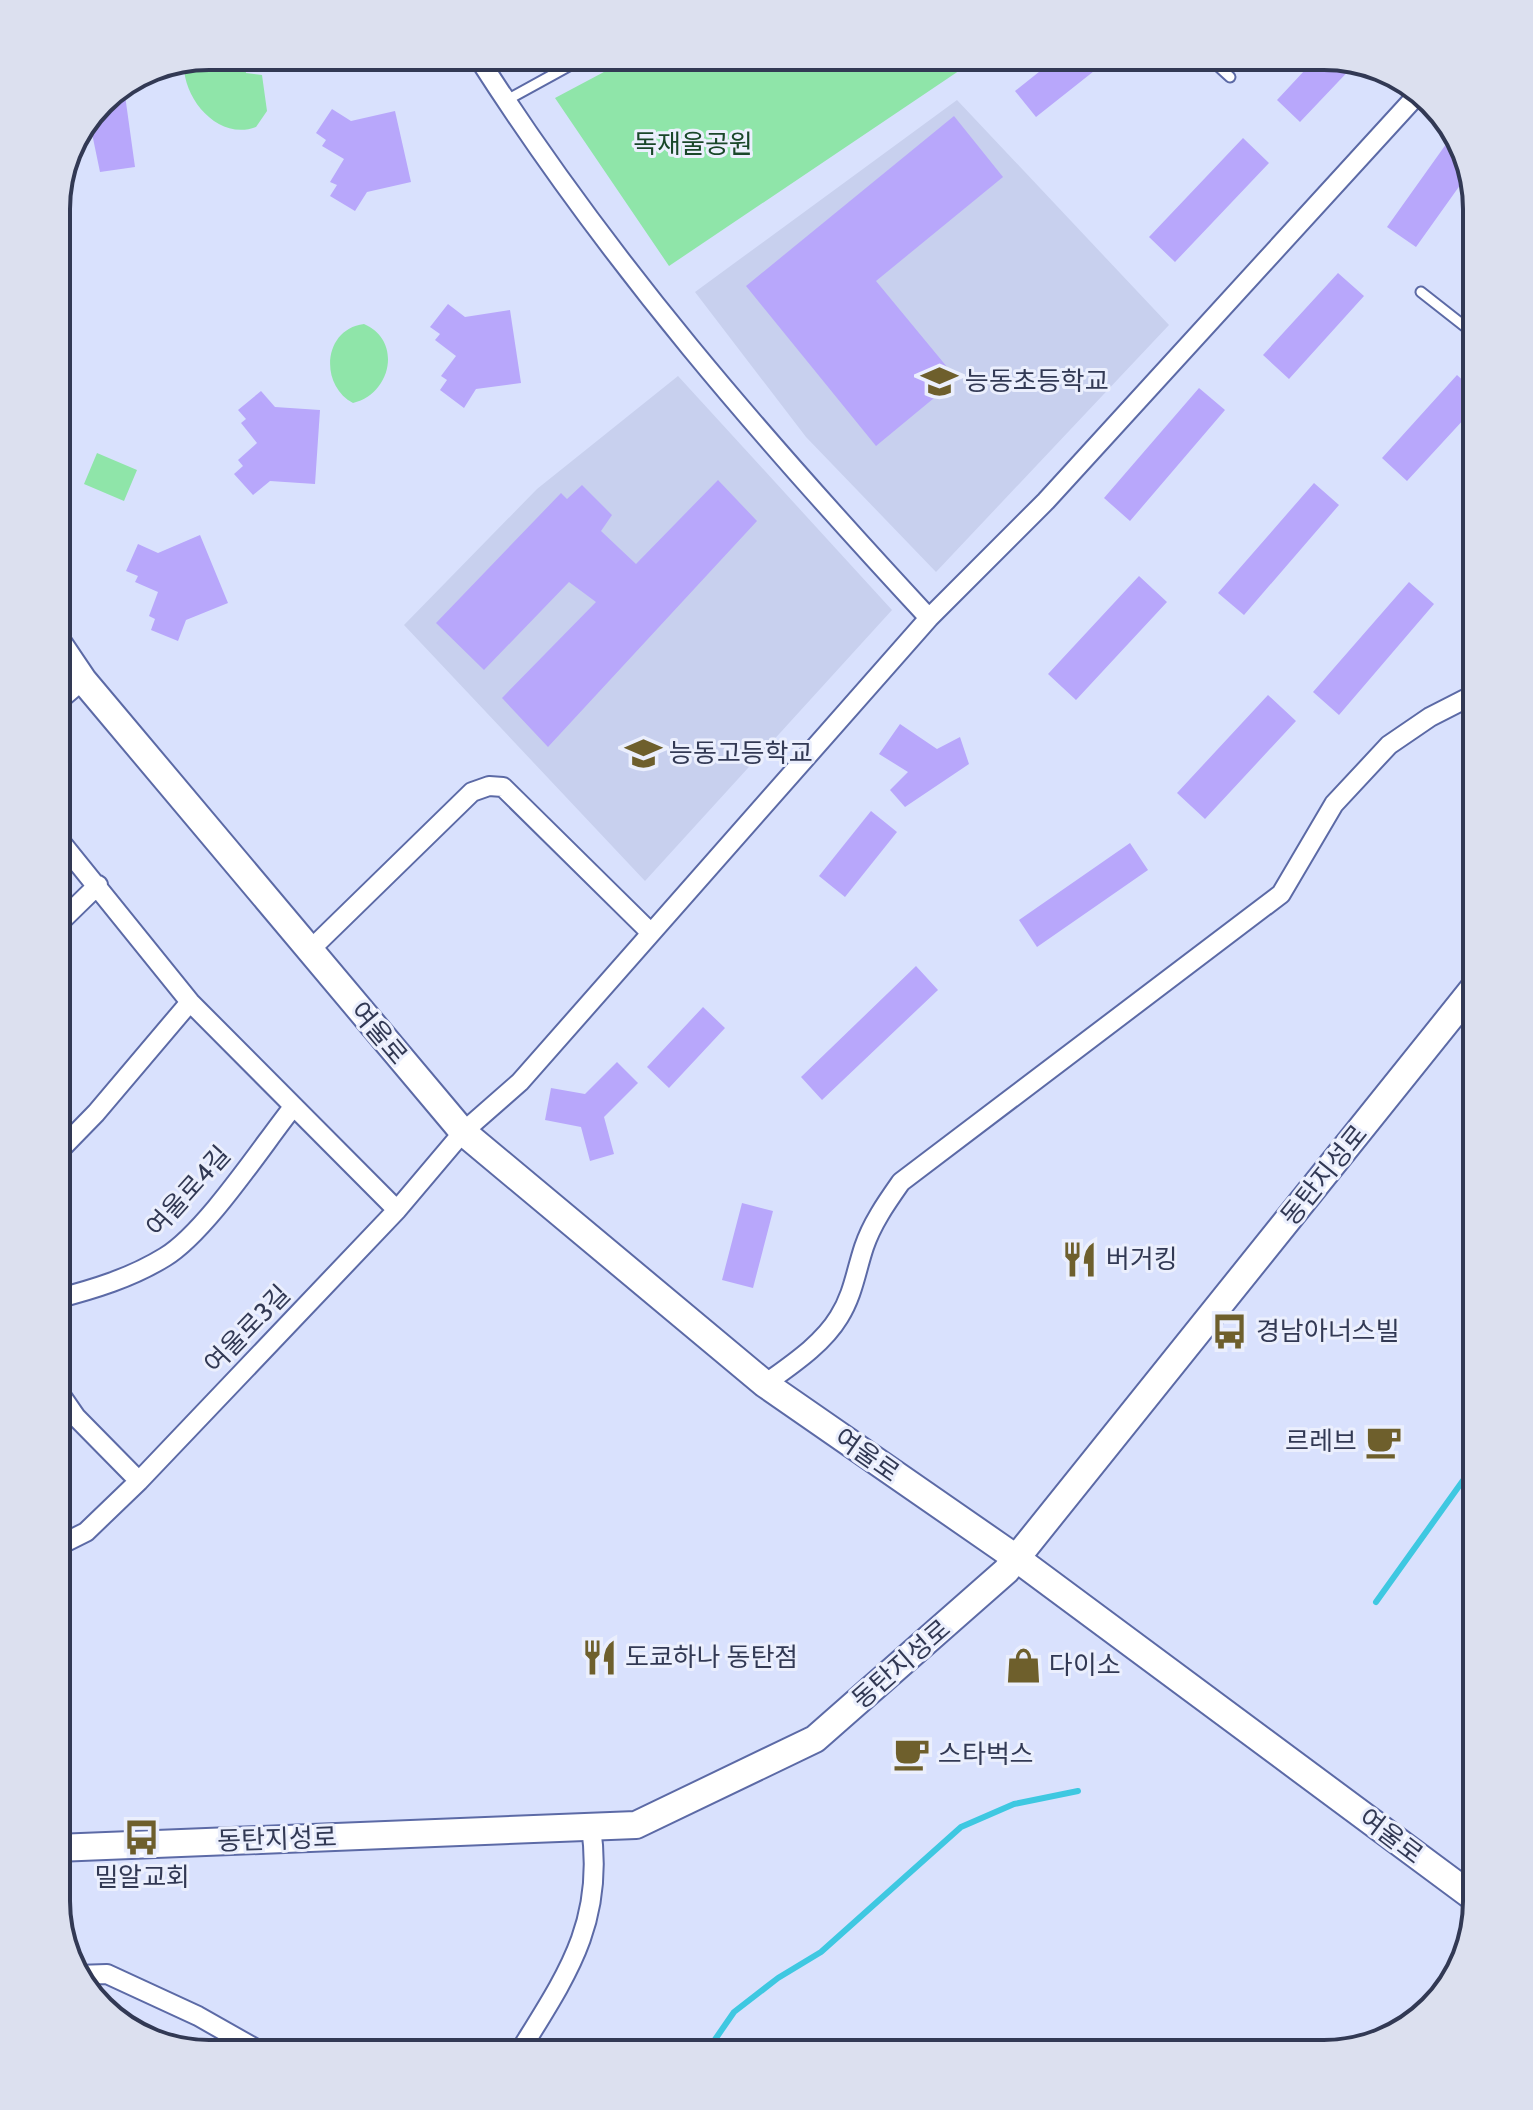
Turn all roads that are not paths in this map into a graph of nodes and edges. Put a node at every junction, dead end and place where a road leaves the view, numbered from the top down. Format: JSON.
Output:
{"nodes":[{"id":1,"x":486,"y":70,"type":"edge"},
{"id":2,"x":561,"y":70,"type":"edge"},
{"id":3,"x":1222,"y":70,"type":"edge"},
{"id":4,"x":1230,"y":77,"type":"dead end"},
{"id":5,"x":505,"y":101,"type":"junction"},
{"id":6,"x":1411,"y":101,"type":"edge"},
{"id":7,"x":1421,"y":292,"type":"dead end"},
{"id":8,"x":1463,"y":325,"type":"edge"},
{"id":9,"x":929,"y":618,"type":"junction"},
{"id":10,"x":70,"y":661,"type":"edge"},
{"id":11,"x":83,"y":680,"type":"junction"},
{"id":12,"x":70,"y":691,"type":"edge"},
{"id":13,"x":1463,"y":700,"type":"edge"},
{"id":14,"x":70,"y":852,"type":"edge"},
{"id":15,"x":98,"y":885,"type":"junction"},
{"id":16,"x":70,"y":912,"type":"edge"},
{"id":17,"x":650,"y":932,"type":"junction"},
{"id":18,"x":310,"y":950,"type":"junction"},
{"id":19,"x":1463,"y":1001,"type":"edge"},
{"id":20,"x":190,"y":1002,"type":"junction"},
{"id":21,"x":293,"y":1107,"type":"junction"},
{"id":22,"x":463,"y":1132,"type":"junction"},
{"id":23,"x":70,"y":1140,"type":"edge"},
{"id":24,"x":397,"y":1210,"type":"junction"},
{"id":25,"x":70,"y":1295,"type":"edge"},
{"id":26,"x":765,"y":1384,"type":"junction"},
{"id":27,"x":70,"y":1408,"type":"edge"},
{"id":28,"x":139,"y":1481,"type":"junction"},
{"id":29,"x":70,"y":1540,"type":"edge"},
{"id":30,"x":1016,"y":1558,"type":"junction"},
{"id":31,"x":591,"y":1827,"type":"junction"},
{"id":32,"x":70,"y":1847,"type":"edge"},
{"id":33,"x":1463,"y":1890,"type":"edge"},
{"id":34,"x":92,"y":1974,"type":"edge"},
{"id":35,"x":240,"y":2040,"type":"edge"},
{"id":36,"x":526,"y":2040,"type":"edge"}],
"edges":[{"from":1,"to":5,"type":"street"},
{"from":2,"to":5,"type":"lane"},
{"from":3,"to":4,"type":"lane"},
{"from":5,"to":9,"type":"street"},
{"from":6,"to":9,"type":"street","name":"여울로3길"},
{"from":7,"to":8,"type":"lane"},
{"from":9,"to":17,"type":"street","name":"여울로3길"},
{"from":10,"to":11,"type":"street","name":"여울로"},
{"from":11,"to":12,"type":"street"},
{"from":11,"to":18,"type":"street","name":"여울로"},
{"from":13,"to":26,"type":"street"},
{"from":14,"to":15,"type":"street"},
{"from":15,"to":16,"type":"street"},
{"from":15,"to":20,"type":"street"},
{"from":17,"to":18,"type":"street"},
{"from":17,"to":22,"type":"street","name":"여울로3길"},
{"from":18,"to":22,"type":"street","name":"여울로"},
{"from":19,"to":30,"type":"street","name":"동탄지성로"},
{"from":20,"to":21,"type":"street"},
{"from":20,"to":23,"type":"street"},
{"from":21,"to":24,"type":"street"},
{"from":21,"to":25,"type":"street","name":"여울로4길"},
{"from":22,"to":24,"type":"street","name":"여울로3길"},
{"from":22,"to":26,"type":"street","name":"여울로"},
{"from":24,"to":28,"type":"street","name":"여울로3길"},
{"from":26,"to":30,"type":"street","name":"여울로"},
{"from":27,"to":28,"type":"street"},
{"from":28,"to":29,"type":"street","name":"여울로3길"},
{"from":30,"to":31,"type":"street","name":"동탄지성로"},
{"from":30,"to":33,"type":"street","name":"여울로"},
{"from":31,"to":32,"type":"street","name":"동탄지성로"},
{"from":31,"to":36,"type":"street"},
{"from":34,"to":35,"type":"street"}]}
